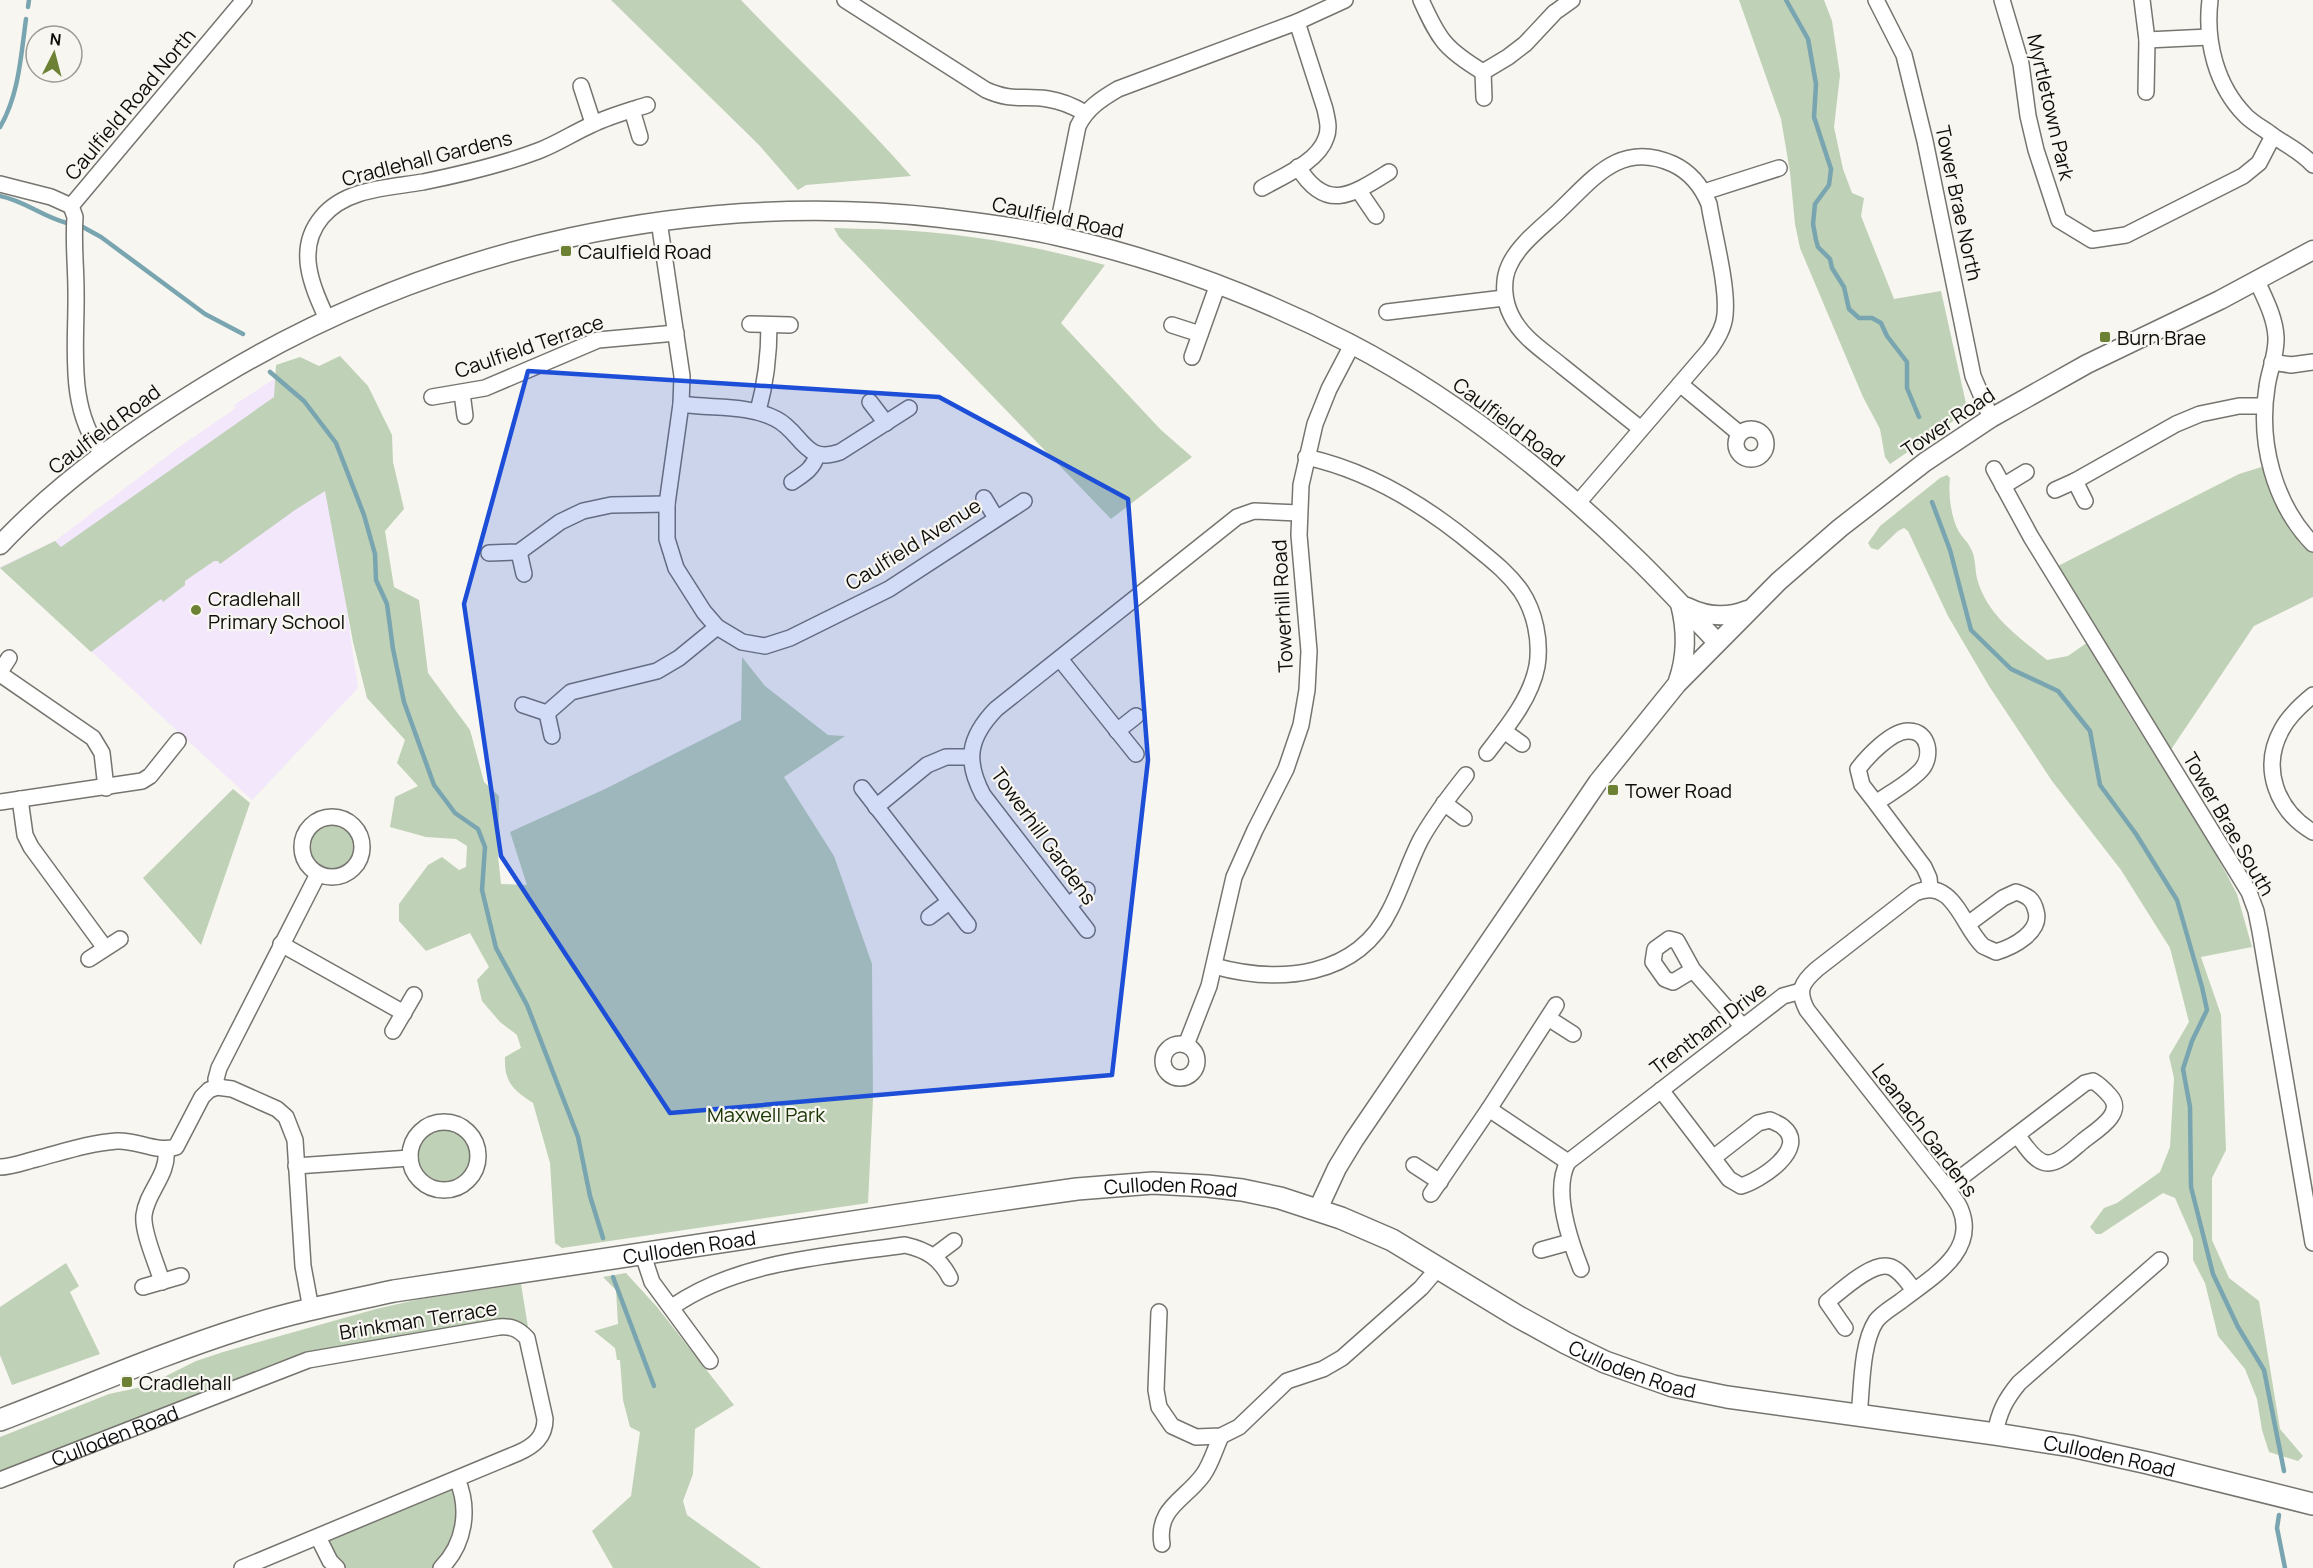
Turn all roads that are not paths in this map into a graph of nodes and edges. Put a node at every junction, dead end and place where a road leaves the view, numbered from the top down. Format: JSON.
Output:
{"nodes":[{"id":1,"x":244,"y":0,"type":"edge"},
{"id":2,"x":1345,"y":0,"type":"edge"},
{"id":3,"x":1421,"y":0,"type":"edge"},
{"id":4,"x":1572,"y":0,"type":"edge"},
{"id":5,"x":1876,"y":0,"type":"edge"},
{"id":6,"x":2002,"y":0,"type":"edge"},
{"id":7,"x":2142,"y":0,"type":"edge"},
{"id":8,"x":2210,"y":0,"type":"edge"},
{"id":9,"x":847,"y":1,"type":"edge"},
{"id":10,"x":1297,"y":22,"type":"junction"},
{"id":11,"x":2209,"y":37,"type":"junction"},
{"id":12,"x":2147,"y":40,"type":"junction"},
{"id":13,"x":1483,"y":72,"type":"junction"},
{"id":14,"x":581,"y":86,"type":"dead end"},
{"id":15,"x":2146,"y":92,"type":"dead end"},
{"id":16,"x":1484,"y":98,"type":"dead end"},
{"id":17,"x":647,"y":105,"type":"dead end"},
{"id":18,"x":632,"y":110,"type":"junction"},
{"id":19,"x":1085,"y":113,"type":"junction"},
{"id":20,"x":593,"y":123,"type":"junction"},
{"id":21,"x":2273,"y":136,"type":"junction"},
{"id":22,"x":640,"y":137,"type":"dead end"},
{"id":23,"x":2310,"y":156,"type":"edge"},
{"id":24,"x":1298,"y":167,"type":"junction"},
{"id":25,"x":1779,"y":168,"type":"dead end"},
{"id":26,"x":1389,"y":172,"type":"dead end"},
{"id":27,"x":0,"y":184,"type":"edge"},
{"id":28,"x":1262,"y":188,"type":"dead end"},
{"id":29,"x":1359,"y":190,"type":"junction"},
{"id":30,"x":1704,"y":192,"type":"junction"},
{"id":31,"x":71,"y":206,"type":"junction"},
{"id":32,"x":1376,"y":216,"type":"dead end"},
{"id":33,"x":659,"y":221,"type":"junction"},
{"id":34,"x":1056,"y":235,"type":"junction"},
{"id":35,"x":2313,"y":250,"type":"edge"},
{"id":36,"x":2257,"y":281,"type":"junction"},
{"id":37,"x":1218,"y":284,"type":"junction"},
{"id":38,"x":1504,"y":298,"type":"junction"},
{"id":39,"x":1387,"y":312,"type":"dead end"},
{"id":40,"x":327,"y":319,"type":"junction"},
{"id":41,"x":750,"y":324,"type":"dead end"},
{"id":42,"x":769,"y":325,"type":"junction"},
{"id":43,"x":790,"y":325,"type":"dead end"},
{"id":44,"x":1172,"y":325,"type":"dead end"},
{"id":45,"x":676,"y":333,"type":"junction"},
{"id":46,"x":1200,"y":334,"type":"junction"},
{"id":47,"x":1352,"y":345,"type":"junction"},
{"id":48,"x":1192,"y":357,"type":"dead end"},
{"id":49,"x":2272,"y":362,"type":"junction"},
{"id":50,"x":2313,"y":362,"type":"edge"},
{"id":51,"x":1680,"y":384,"type":"junction"},
{"id":52,"x":462,"y":393,"type":"junction"},
{"id":53,"x":432,"y":397,"type":"dead end"},
{"id":54,"x":870,"y":402,"type":"dead end"},
{"id":55,"x":681,"y":404,"type":"junction"},
{"id":56,"x":2264,"y":406,"type":"junction"},
{"id":57,"x":909,"y":408,"type":"dead end"},
{"id":58,"x":758,"y":411,"type":"junction"},
{"id":59,"x":465,"y":416,"type":"dead end"},
{"id":60,"x":1991,"y":418,"type":"junction"},
{"id":61,"x":885,"y":423,"type":"junction"},
{"id":62,"x":1641,"y":429,"type":"junction"},
{"id":63,"x":1740,"y":434,"type":"dead end"},
{"id":64,"x":104,"y":454,"type":"junction"},
{"id":65,"x":817,"y":454,"type":"junction"},
{"id":66,"x":1306,"y":457,"type":"junction"},
{"id":67,"x":1994,"y":469,"type":"dead end"},
{"id":68,"x":2026,"y":472,"type":"dead end"},
{"id":69,"x":2075,"y":481,"type":"junction"},
{"id":70,"x":792,"y":482,"type":"dead end"},
{"id":71,"x":2002,"y":486,"type":"junction"},
{"id":72,"x":2055,"y":490,"type":"dead end"},
{"id":73,"x":984,"y":498,"type":"dead end"},
{"id":74,"x":1024,"y":501,"type":"dead end"},
{"id":75,"x":2085,"y":501,"type":"dead end"},
{"id":76,"x":667,"y":504,"type":"junction"},
{"id":77,"x":1577,"y":504,"type":"junction"},
{"id":78,"x":1299,"y":513,"type":"junction"},
{"id":79,"x":996,"y":518,"type":"junction"},
{"id":80,"x":2310,"y":535,"type":"edge"},
{"id":81,"x":0,"y":545,"type":"edge"},
{"id":82,"x":519,"y":552,"type":"junction"},
{"id":83,"x":489,"y":553,"type":"dead end"},
{"id":84,"x":524,"y":574,"type":"dead end"},
{"id":85,"x":1680,"y":604,"type":"junction"},
{"id":86,"x":1750,"y":609,"type":"junction"},
{"id":87,"x":717,"y":627,"type":"junction"},
{"id":88,"x":1717,"y":642,"type":"junction"},
{"id":89,"x":9,"y":658,"type":"dead end"},
{"id":90,"x":1060,"y":659,"type":"junction"},
{"id":91,"x":0,"y":673,"type":"edge"},
{"id":92,"x":1677,"y":684,"type":"junction"},
{"id":93,"x":2313,"y":695,"type":"edge"},
{"id":94,"x":523,"y":705,"type":"dead end"},
{"id":95,"x":547,"y":713,"type":"junction"},
{"id":96,"x":1136,"y":716,"type":"dead end"},
{"id":97,"x":1117,"y":731,"type":"junction"},
{"id":98,"x":1504,"y":731,"type":"junction"},
{"id":99,"x":552,"y":736,"type":"dead end"},
{"id":100,"x":178,"y":741,"type":"dead end"},
{"id":101,"x":1522,"y":744,"type":"dead end"},
{"id":102,"x":1487,"y":753,"type":"dead end"},
{"id":103,"x":1136,"y":754,"type":"dead end"},
{"id":104,"x":970,"y":757,"type":"junction"},
{"id":105,"x":1466,"y":775,"type":"dead end"},
{"id":106,"x":106,"y":788,"type":"junction"},
{"id":107,"x":862,"y":788,"type":"dead end"},
{"id":108,"x":20,"y":799,"type":"junction"},
{"id":109,"x":0,"y":802,"type":"edge"},
{"id":110,"x":1444,"y":803,"type":"junction"},
{"id":111,"x":1876,"y":803,"type":"junction"},
{"id":112,"x":876,"y":807,"type":"junction"},
{"id":113,"x":1464,"y":819,"type":"dead end"},
{"id":114,"x":2313,"y":832,"type":"edge"},
{"id":115,"x":318,"y":874,"type":"junction"},
{"id":116,"x":1930,"y":888,"type":"junction"},
{"id":117,"x":1087,"y":890,"type":"dead end"},
{"id":118,"x":949,"y":902,"type":"junction"},
{"id":119,"x":1069,"y":905,"type":"junction"},
{"id":120,"x":929,"y":917,"type":"dead end"},
{"id":121,"x":1968,"y":924,"type":"junction"},
{"id":122,"x":968,"y":925,"type":"dead end"},
{"id":123,"x":1087,"y":930,"type":"dead end"},
{"id":124,"x":120,"y":939,"type":"dead end"},
{"id":125,"x":281,"y":944,"type":"junction"},
{"id":126,"x":105,"y":948,"type":"junction"},
{"id":127,"x":89,"y":960,"type":"dead end"},
{"id":128,"x":1214,"y":966,"type":"junction"},
{"id":129,"x":1693,"y":970,"type":"dead end"},
{"id":130,"x":1801,"y":991,"type":"junction"},
{"id":131,"x":414,"y":995,"type":"dead end"},
{"id":132,"x":404,"y":1013,"type":"junction"},
{"id":133,"x":1743,"y":1027,"type":"junction"},
{"id":134,"x":393,"y":1031,"type":"dead end"},
{"id":135,"x":1573,"y":1034,"type":"dead end"},
{"id":136,"x":1186,"y":1045,"type":"dead end"},
{"id":137,"x":217,"y":1087,"type":"junction"},
{"id":138,"x":1661,"y":1090,"type":"junction"},
{"id":139,"x":1489,"y":1109,"type":"junction"},
{"id":140,"x":2018,"y":1136,"type":"junction"},
{"id":141,"x":166,"y":1150,"type":"junction"},
{"id":142,"x":410,"y":1158,"type":"junction"},
{"id":143,"x":1713,"y":1158,"type":"junction"},
{"id":144,"x":1568,"y":1162,"type":"junction"},
{"id":145,"x":1414,"y":1164,"type":"dead end"},
{"id":146,"x":296,"y":1166,"type":"junction"},
{"id":147,"x":0,"y":1167,"type":"edge"},
{"id":148,"x":1947,"y":1188,"type":"junction"},
{"id":149,"x":1317,"y":1209,"type":"junction"},
{"id":150,"x":954,"y":1241,"type":"dead end"},
{"id":151,"x":1570,"y":1242,"type":"junction"},
{"id":152,"x":2313,"y":1243,"type":"edge"},
{"id":153,"x":1540,"y":1250,"type":"dead end"},
{"id":154,"x":642,"y":1252,"type":"junction"},
{"id":155,"x":934,"y":1256,"type":"junction"},
{"id":156,"x":2160,"y":1260,"type":"dead end"},
{"id":157,"x":1439,"y":1267,"type":"junction"},
{"id":158,"x":1581,"y":1269,"type":"dead end"},
{"id":159,"x":181,"y":1275,"type":"dead end"},
{"id":160,"x":950,"y":1278,"type":"dead end"},
{"id":161,"x":162,"y":1282,"type":"junction"},
{"id":162,"x":143,"y":1287,"type":"dead end"},
{"id":163,"x":1914,"y":1290,"type":"junction"},
{"id":164,"x":672,"y":1307,"type":"junction"},
{"id":165,"x":311,"y":1309,"type":"junction"},
{"id":166,"x":1159,"y":1312,"type":"dead end"},
{"id":167,"x":1845,"y":1328,"type":"dead end"},
{"id":168,"x":710,"y":1361,"type":"dead end"},
{"id":169,"x":262,"y":1377,"type":"joint"},
{"id":170,"x":1859,"y":1416,"type":"junction"},
{"id":171,"x":0,"y":1420,"type":"edge"},
{"id":172,"x":1995,"y":1434,"type":"junction"},
{"id":173,"x":1221,"y":1436,"type":"junction"},
{"id":174,"x":457,"y":1479,"type":"junction"},
{"id":175,"x":0,"y":1480,"type":"edge"},
{"id":176,"x":2313,"y":1503,"type":"edge"},
{"id":177,"x":318,"y":1537,"type":"junction"},
{"id":178,"x":1162,"y":1544,"type":"dead end"},
{"id":179,"x":242,"y":1568,"type":"edge"},
{"id":180,"x":337,"y":1568,"type":"edge"},
{"id":181,"x":441,"y":1568,"type":"edge"}],
"edges":[{"from":1,"to":31,"type":"street","name":"Caulfield Road North"},
{"from":2,"to":10,"type":"street"},
{"from":3,"to":13,"type":"street"},
{"from":4,"to":13,"type":"street"},
{"from":5,"to":60,"type":"street","name":"Tower Brae North"},
{"from":6,"to":21,"type":"street","name":"Myrtletown Park"},
{"from":7,"to":12,"type":"street"},
{"from":8,"to":11,"type":"street"},
{"from":9,"to":19,"type":"street"},
{"from":10,"to":19,"type":"street"},
{"from":10,"to":24,"type":"street"},
{"from":11,"to":12,"type":"street"},
{"from":11,"to":21,"type":"street"},
{"from":12,"to":15,"type":"street"},
{"from":13,"to":16,"type":"street"},
{"from":14,"to":20,"type":"street"},
{"from":17,"to":18,"type":"street","name":"Cradlehall Gardens"},
{"from":18,"to":20,"type":"street","name":"Cradlehall Gardens"},
{"from":18,"to":22,"type":"street"},
{"from":19,"to":34,"type":"street"},
{"from":20,"to":40,"type":"street","name":"Cradlehall Gardens"},
{"from":21,"to":23,"type":"street"},
{"from":24,"to":28,"type":"street"},
{"from":24,"to":29,"type":"street"},
{"from":25,"to":30,"type":"street"},
{"from":26,"to":29,"type":"street"},
{"from":27,"to":31,"type":"street","name":"Caulfield Road North"},
{"from":29,"to":32,"type":"street"},
{"from":30,"to":38,"type":"street"},
{"from":30,"to":51,"type":"street"},
{"from":31,"to":64,"type":"street","name":"Caulfield Road North"},
{"from":33,"to":34,"type":"street","name":"Caulfield Road"},
{"from":33,"to":40,"type":"street","name":"Caulfield Road"},
{"from":33,"to":45,"type":"street","name":"Caulfield Avenue"},
{"from":34,"to":37,"type":"street","name":"Caulfield Road"},
{"from":35,"to":36,"type":"street","name":"Tower Road"},
{"from":36,"to":49,"type":"street"},
{"from":36,"to":60,"type":"street","name":"Tower Road"},
{"from":37,"to":46,"type":"street"},
{"from":37,"to":47,"type":"street","name":"Caulfield Road"},
{"from":38,"to":39,"type":"street"},
{"from":38,"to":62,"type":"street"},
{"from":40,"to":64,"type":"street","name":"Caulfield Road"},
{"from":41,"to":42,"type":"street"},
{"from":42,"to":43,"type":"street"},
{"from":42,"to":58,"type":"street"},
{"from":44,"to":46,"type":"street"},
{"from":45,"to":52,"type":"street","name":"Caulfield Terrace"},
{"from":45,"to":55,"type":"street","name":"Caulfield Avenue"},
{"from":46,"to":48,"type":"street"},
{"from":47,"to":66,"type":"street","name":"Towerhill Road"},
{"from":47,"to":77,"type":"street","name":"Caulfield Road"},
{"from":49,"to":50,"type":"street"},
{"from":49,"to":56,"type":"street"},
{"from":51,"to":62,"type":"street"},
{"from":51,"to":63,"type":"street"},
{"from":52,"to":53,"type":"street","name":"Caulfield Terrace"},
{"from":52,"to":59,"type":"street"},
{"from":54,"to":61,"type":"street"},
{"from":55,"to":58,"type":"street"},
{"from":55,"to":76,"type":"street","name":"Caulfield Avenue"},
{"from":56,"to":69,"type":"street"},
{"from":56,"to":80,"type":"street"},
{"from":57,"to":61,"type":"street"},
{"from":58,"to":65,"type":"street"},
{"from":60,"to":86,"type":"street","name":"Tower Road"},
{"from":61,"to":65,"type":"street"},
{"from":62,"to":77,"type":"street"},
{"from":64,"to":81,"type":"street","name":"Caulfield Road"},
{"from":65,"to":70,"type":"street"},
{"from":66,"to":78,"type":"street","name":"Towerhill Road"},
{"from":66,"to":98,"type":"street"},
{"from":67,"to":71,"type":"street","name":"Tower Brae South"},
{"from":68,"to":71,"type":"street"},
{"from":69,"to":72,"type":"street"},
{"from":69,"to":75,"type":"street"},
{"from":71,"to":152,"type":"street","name":"Tower Brae South"},
{"from":73,"to":79,"type":"street"},
{"from":74,"to":79,"type":"street","name":"Caulfield Avenue"},
{"from":76,"to":82,"type":"street"},
{"from":76,"to":87,"type":"street","name":"Caulfield Avenue"},
{"from":77,"to":85,"type":"street","name":"Caulfield Road"},
{"from":78,"to":90,"type":"street","name":"Towerhill Gardens"},
{"from":78,"to":128,"type":"street","name":"Towerhill Road"},
{"from":79,"to":87,"type":"street","name":"Caulfield Avenue"},
{"from":82,"to":83,"type":"street"},
{"from":82,"to":84,"type":"street"},
{"from":85,"to":86,"type":"street","name":"Caulfield Road"},
{"from":85,"to":88,"type":"street","name":"Caulfield Road"},
{"from":85,"to":92,"type":"street"},
{"from":86,"to":88,"type":"street","name":"Tower Road"},
{"from":87,"to":95,"type":"street"},
{"from":88,"to":92,"type":"street","name":"Tower Road"},
{"from":89,"to":91,"type":"street"},
{"from":90,"to":97,"type":"street"},
{"from":90,"to":104,"type":"street","name":"Towerhill Gardens"},
{"from":91,"to":106,"type":"street"},
{"from":92,"to":149,"type":"street","name":"Tower Road"},
{"from":93,"to":114,"type":"street"},
{"from":94,"to":95,"type":"street"},
{"from":95,"to":99,"type":"street"},
{"from":96,"to":97,"type":"street"},
{"from":97,"to":103,"type":"street"},
{"from":98,"to":101,"type":"street"},
{"from":98,"to":102,"type":"street"},
{"from":100,"to":106,"type":"street"},
{"from":104,"to":112,"type":"street"},
{"from":104,"to":119,"type":"street","name":"Towerhill Gardens"},
{"from":105,"to":110,"type":"street"},
{"from":106,"to":108,"type":"street"},
{"from":107,"to":112,"type":"street"},
{"from":108,"to":109,"type":"street"},
{"from":108,"to":126,"type":"street"},
{"from":110,"to":113,"type":"street"},
{"from":110,"to":128,"type":"street"},
{"from":111,"to":111,"type":"street"},
{"from":111,"to":116,"type":"street"},
{"from":112,"to":118,"type":"street"},
{"from":115,"to":115,"type":"street"},
{"from":115,"to":125,"type":"street"},
{"from":116,"to":121,"type":"street"},
{"from":116,"to":130,"type":"street"},
{"from":117,"to":119,"type":"street"},
{"from":118,"to":120,"type":"street"},
{"from":118,"to":122,"type":"street"},
{"from":119,"to":123,"type":"street","name":"Towerhill Gardens"},
{"from":121,"to":121,"type":"street"},
{"from":124,"to":126,"type":"street"},
{"from":125,"to":132,"type":"street"},
{"from":125,"to":137,"type":"street"},
{"from":126,"to":127,"type":"street"},
{"from":128,"to":136,"type":"street","name":"Towerhill Road"},
{"from":129,"to":133,"type":"street"},
{"from":130,"to":133,"type":"street","name":"Trentham Drive"},
{"from":130,"to":148,"type":"street","name":"Leanach Gardens"},
{"from":131,"to":132,"type":"street"},
{"from":132,"to":134,"type":"street"},
{"from":133,"to":138,"type":"street","name":"Trentham Drive"},
{"from":135,"to":139,"type":"street"},
{"from":137,"to":141,"type":"street"},
{"from":137,"to":146,"type":"street"},
{"from":138,"to":143,"type":"street"},
{"from":138,"to":144,"type":"street","name":"Trentham Drive"},
{"from":139,"to":144,"type":"street"},
{"from":139,"to":145,"type":"street"},
{"from":140,"to":140,"type":"street"},
{"from":140,"to":148,"type":"street"},
{"from":141,"to":147,"type":"street"},
{"from":141,"to":161,"type":"street"},
{"from":142,"to":142,"type":"street"},
{"from":142,"to":146,"type":"street"},
{"from":143,"to":143,"type":"street"},
{"from":144,"to":151,"type":"street"},
{"from":146,"to":165,"type":"street"},
{"from":148,"to":163,"type":"street","name":"Leanach Gardens"},
{"from":149,"to":154,"type":"main road","name":"Culloden Road"},
{"from":149,"to":157,"type":"main road","name":"Culloden Road"},
{"from":150,"to":155,"type":"street"},
{"from":151,"to":153,"type":"street"},
{"from":151,"to":158,"type":"street"},
{"from":154,"to":164,"type":"street"},
{"from":154,"to":165,"type":"main road","name":"Culloden Road"},
{"from":155,"to":160,"type":"street"},
{"from":155,"to":164,"type":"street"},
{"from":156,"to":172,"type":"street"},
{"from":157,"to":170,"type":"main road","name":"Culloden Road"},
{"from":157,"to":173,"type":"street"},
{"from":159,"to":161,"type":"street"},
{"from":161,"to":162,"type":"street"},
{"from":163,"to":167,"type":"street"},
{"from":163,"to":170,"type":"street","name":"Leanach Gardens"},
{"from":164,"to":168,"type":"street"},
{"from":165,"to":171,"type":"main road","name":"Culloden Road"},
{"from":166,"to":173,"type":"street"},
{"from":169,"to":174,"type":"street","name":"Brinkman Terrace"},
{"from":169,"to":175,"type":"street","name":"Culloden Road"},
{"from":170,"to":172,"type":"main road","name":"Culloden Road"},
{"from":172,"to":176,"type":"main road","name":"Culloden Road"},
{"from":173,"to":178,"type":"street"},
{"from":174,"to":177,"type":"street","name":"Brinkman Terrace"},
{"from":174,"to":181,"type":"street"},
{"from":177,"to":179,"type":"street","name":"Brinkman Terrace"},
{"from":177,"to":180,"type":"street"}]}
